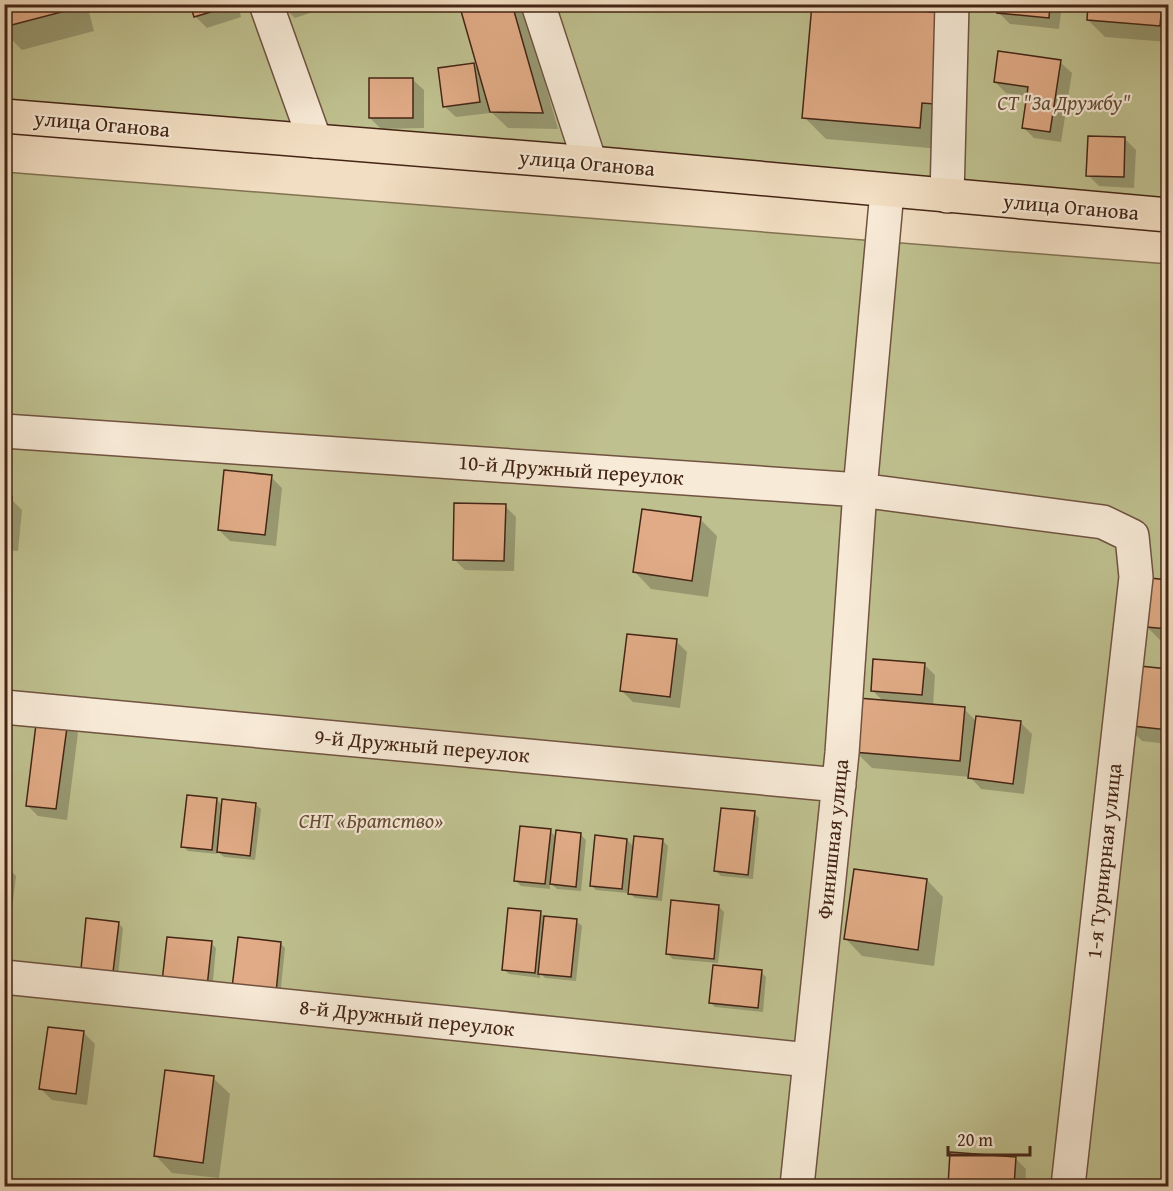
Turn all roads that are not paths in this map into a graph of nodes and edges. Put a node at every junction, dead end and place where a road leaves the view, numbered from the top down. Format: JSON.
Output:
{"nodes":[{"id":1,"x":266,"y":4,"type":"edge"},
{"id":2,"x":538,"y":4,"type":"edge"},
{"id":3,"x":952,"y":4,"type":"edge"},
{"id":4,"x":4,"y":116,"type":"edge"},
{"id":5,"x":315,"y":141,"type":"junction"},
{"id":6,"x":590,"y":163,"type":"junction"},
{"id":7,"x":887,"y":191,"type":"junction"},
{"id":8,"x":947,"y":196,"type":"junction"},
{"id":9,"x":1168,"y":215,"type":"edge"},
{"id":10,"x":4,"y":431,"type":"edge"},
{"id":11,"x":860,"y":490,"type":"junction"},
{"id":12,"x":1132,"y":536,"type":"joint"},
{"id":13,"x":4,"y":707,"type":"edge"},
{"id":14,"x":839,"y":785,"type":"junction"},
{"id":15,"x":4,"y":977,"type":"edge"},
{"id":16,"x":809,"y":1060,"type":"junction"},
{"id":17,"x":797,"y":1186,"type":"edge"},
{"id":18,"x":1068,"y":1186,"type":"edge"}],
"edges":[{"from":1,"to":5,"type":"street"},
{"from":2,"to":6,"type":"street"},
{"from":3,"to":8,"type":"street"},
{"from":4,"to":5,"type":"main road","name":"улица Оганова"},
{"from":5,"to":6,"type":"main road","name":"улица Оганова"},
{"from":6,"to":7,"type":"main road","name":"улица Оганова"},
{"from":7,"to":8,"type":"main road","name":"улица Оганова"},
{"from":7,"to":11,"type":"street","name":"Финишная улица"},
{"from":8,"to":9,"type":"main road","name":"улица Оганова"},
{"from":10,"to":11,"type":"street","name":"10-й Дружный переулок"},
{"from":11,"to":12,"type":"street","name":"10-й Дружный переулок"},
{"from":11,"to":14,"type":"street","name":"Финишная улица"},
{"from":12,"to":18,"type":"street","name":"1-я Турнирная улица"},
{"from":13,"to":14,"type":"street","name":"9-й Дружный переулок"},
{"from":14,"to":16,"type":"street","name":"Финишная улица"},
{"from":15,"to":16,"type":"street","name":"8-й Дружный переулок"},
{"from":16,"to":17,"type":"street","name":"Финишная улица"}]}
